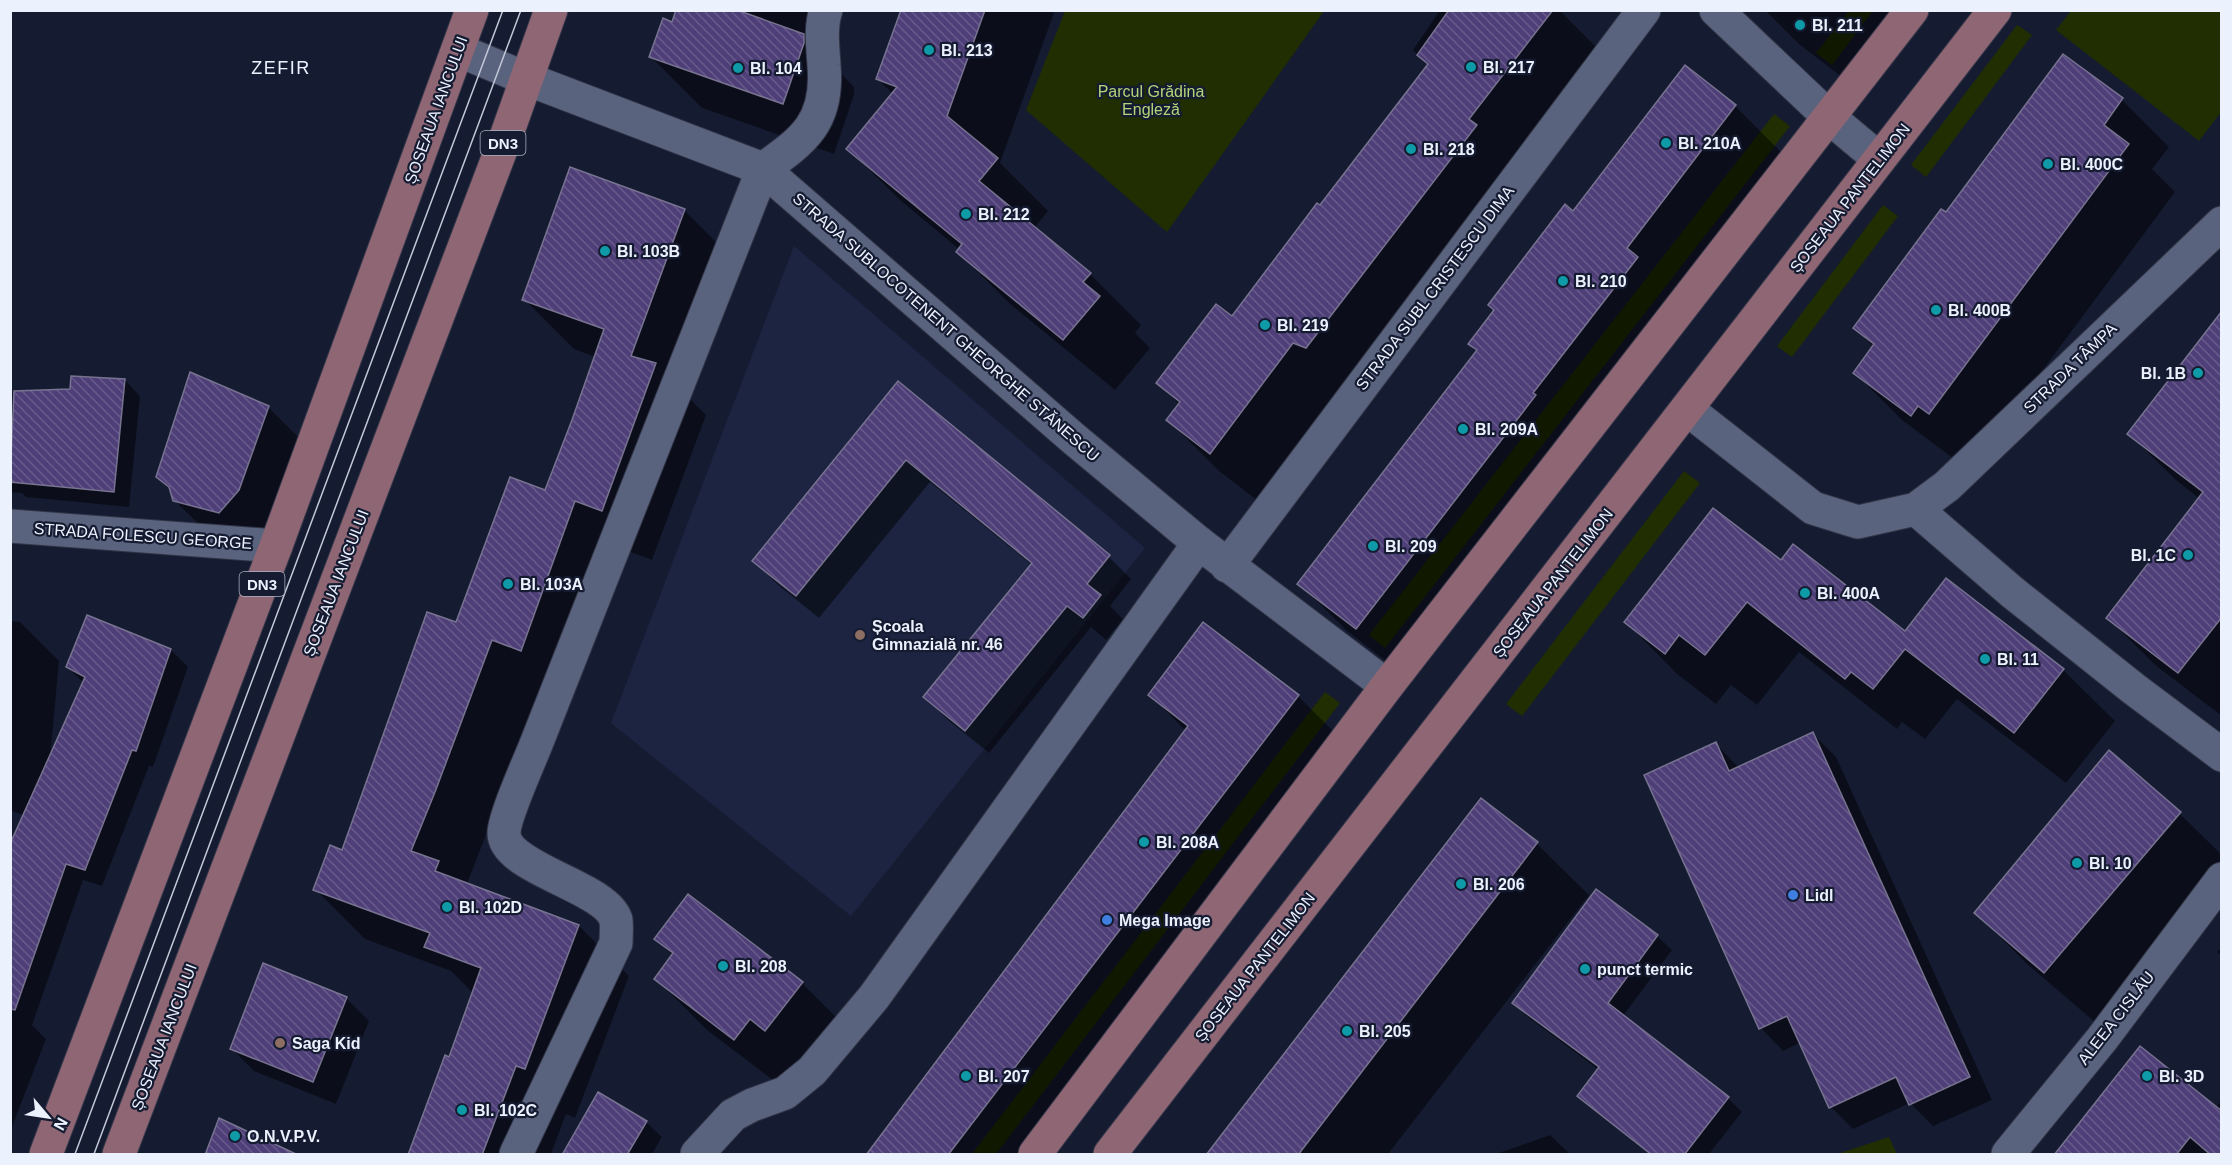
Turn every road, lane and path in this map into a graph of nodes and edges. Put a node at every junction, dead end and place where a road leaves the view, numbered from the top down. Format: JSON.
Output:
{"nodes":[{"id":1,"x":472,"y":10,"type":"edge"},
{"id":2,"x":551,"y":10,"type":"edge"},
{"id":3,"x":826,"y":10,"type":"edge"},
{"id":4,"x":1644,"y":10,"type":"edge"},
{"id":5,"x":1716,"y":10,"type":"edge"},
{"id":6,"x":1912,"y":10,"type":"edge"},
{"id":7,"x":1995,"y":10,"type":"edge"},
{"id":8,"x":458,"y":50,"type":"junction"},
{"id":9,"x":527,"y":78,"type":"junction"},
{"id":10,"x":1830,"y":118,"type":"junction"},
{"id":11,"x":1879,"y":159,"type":"junction"},
{"id":12,"x":763,"y":169,"type":"junction"},
{"id":13,"x":2222,"y":223,"type":"edge"},
{"id":14,"x":1687,"y":409,"type":"junction"},
{"id":15,"x":1916,"y":509,"type":"junction"},
{"id":16,"x":10,"y":526,"type":"edge"},
{"id":17,"x":1198,"y":543,"type":"junction"},
{"id":18,"x":276,"y":546,"type":"junction"},
{"id":19,"x":1227,"y":566,"type":"junction"},
{"id":20,"x":1387,"y":686,"type":"junction"},
{"id":21,"x":2222,"y":754,"type":"edge"},
{"id":22,"x":2222,"y":879,"type":"edge"},
{"id":23,"x":46,"y":1155,"type":"edge"},
{"id":24,"x":119,"y":1155,"type":"edge"},
{"id":25,"x":516,"y":1155,"type":"edge"},
{"id":26,"x":697,"y":1155,"type":"edge"},
{"id":27,"x":1035,"y":1155,"type":"edge"},
{"id":28,"x":1110,"y":1155,"type":"edge"},
{"id":29,"x":2008,"y":1155,"type":"edge"}],
"edges":[{"from":1,"to":8,"type":"main road","name":"ȘOSEAUA IANCULUI","number":"DN3"},
{"from":2,"to":9,"type":"main road","name":"ȘOSEAUA IANCULUI","number":"DN3"},
{"from":3,"to":12,"type":"street"},
{"from":4,"to":19,"type":"street","name":"STRADA SUBL CRISTESCU DIMA"},
{"from":5,"to":10,"type":"street"},
{"from":6,"to":10,"type":"main road"},
{"from":7,"to":11,"type":"main road","name":"ȘOSEAUA PANTELIMON"},
{"from":8,"to":9,"type":"street","name":"STRADA SUBLOCOTENENT GHEORGHE STĂNESCU"},
{"from":8,"to":18,"type":"main road","name":"ȘOSEAUA IANCULUI","number":"DN3"},
{"from":9,"to":12,"type":"street","name":"STRADA SUBLOCOTENENT GHEORGHE STĂNESCU"},
{"from":9,"to":24,"type":"main road","name":"ȘOSEAUA IANCULUI","number":"DN3"},
{"from":10,"to":11,"type":"street"},
{"from":10,"to":20,"type":"main road"},
{"from":11,"to":14,"type":"main road","name":"ȘOSEAUA PANTELIMON"},
{"from":12,"to":17,"type":"street","name":"STRADA SUBLOCOTENENT GHEORGHE STĂNESCU"},
{"from":12,"to":25,"type":"street"},
{"from":13,"to":15,"type":"street","name":"STRADA TÂMPA"},
{"from":14,"to":15,"type":"street","name":"STRADA TÂMPA"},
{"from":14,"to":28,"type":"main road","name":"ȘOSEAUA PANTELIMON"},
{"from":15,"to":21,"type":"street"},
{"from":16,"to":18,"type":"street","name":"STRADA FOLESCU GEORGE"},
{"from":17,"to":19,"type":"street","name":"STRADA SUBLOCOTENENT GHEORGHE STĂNESCU"},
{"from":17,"to":26,"type":"street"},
{"from":18,"to":23,"type":"main road","name":"ȘOSEAUA IANCULUI","number":"DN3"},
{"from":19,"to":20,"type":"street","name":"STRADA SUBLOCOTENENT GHEORGHE STĂNESCU"},
{"from":20,"to":27,"type":"main road"},
{"from":22,"to":29,"type":"street","name":"ALEEA CISLĂU"}]}
